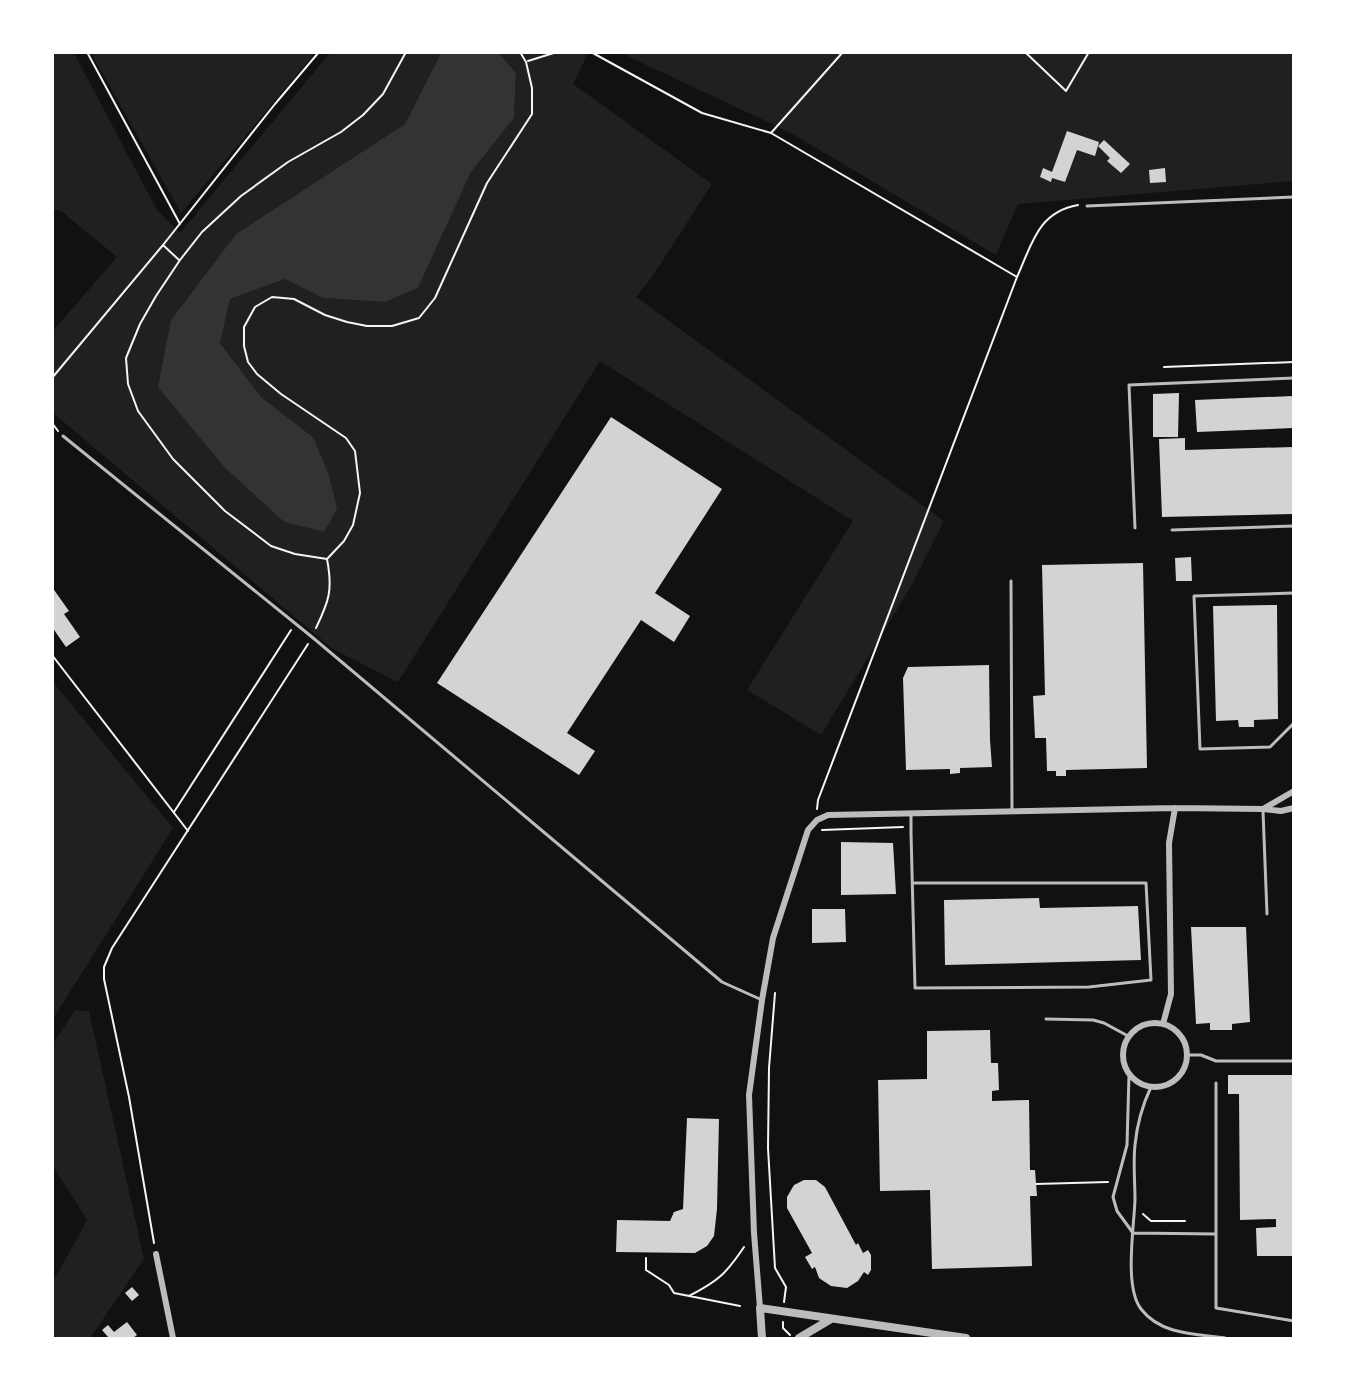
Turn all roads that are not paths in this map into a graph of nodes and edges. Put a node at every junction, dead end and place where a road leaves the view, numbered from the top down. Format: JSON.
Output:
{"nodes":[{"id":1,"x":1293,"y":197,"type":"edge"},
{"id":2,"x":1087,"y":206,"type":"road end"},
{"id":3,"x":1293,"y":378,"type":"edge"},
{"id":4,"x":63,"y":436,"type":"dead end"},
{"id":5,"x":1293,"y":525,"type":"edge"},
{"id":6,"x":1135,"y":528,"type":"dead end"},
{"id":7,"x":1172,"y":530,"type":"dead end"},
{"id":8,"x":1011,"y":581,"type":"dead end"},
{"id":9,"x":1293,"y":593,"type":"edge"},
{"id":10,"x":1293,"y":723,"type":"edge"},
{"id":11,"x":1293,"y":791,"type":"edge"},
{"id":12,"x":1175,"y":808,"type":"junction"},
{"id":13,"x":1293,"y":808,"type":"edge"},
{"id":14,"x":1263,"y":809,"type":"junction"},
{"id":15,"x":1012,"y":811,"type":"junction"},
{"id":16,"x":911,"y":813,"type":"junction"},
{"id":17,"x":912,"y":883,"type":"junction"},
{"id":18,"x":1267,"y":914,"type":"dead end"},
{"id":19,"x":762,"y":1000,"type":"junction"},
{"id":20,"x":1047,"y":1019,"type":"dead end"},
{"id":21,"x":1163,"y":1024,"type":"junction"},
{"id":22,"x":1128,"y":1036,"type":"junction"},
{"id":23,"x":1187,"y":1055,"type":"junction"},
{"id":24,"x":1293,"y":1061,"type":"edge"},
{"id":25,"x":1129,"y":1075,"type":"junction"},
{"id":26,"x":1216,"y":1083,"type":"dead end"},
{"id":27,"x":1151,"y":1087,"type":"junction"},
{"id":28,"x":1133,"y":1233,"type":"junction"},
{"id":29,"x":1216,"y":1234,"type":"junction"},
{"id":30,"x":156,"y":1254,"type":"road end"},
{"id":31,"x":760,"y":1308,"type":"junction"},
{"id":32,"x":832,"y":1319,"type":"junction"},
{"id":33,"x":1293,"y":1321,"type":"edge"},
{"id":34,"x":173,"y":1338,"type":"edge"},
{"id":35,"x":762,"y":1338,"type":"edge"},
{"id":36,"x":797,"y":1338,"type":"edge"},
{"id":37,"x":966,"y":1338,"type":"edge"},
{"id":38,"x":1225,"y":1338,"type":"edge"}],
"edges":[{"from":1,"to":2,"type":"lane"},
{"from":3,"to":6,"type":"lane"},
{"from":4,"to":19,"type":"lane"},
{"from":5,"to":7,"type":"lane"},
{"from":8,"to":15,"type":"lane"},
{"from":9,"to":10,"type":"lane"},
{"from":11,"to":14,"type":"street"},
{"from":12,"to":14,"type":"street"},
{"from":12,"to":15,"type":"street"},
{"from":12,"to":21,"type":"street"},
{"from":13,"to":14,"type":"street"},
{"from":14,"to":18,"type":"lane"},
{"from":15,"to":16,"type":"street"},
{"from":16,"to":17,"type":"lane"},
{"from":16,"to":19,"type":"street"},
{"from":17,"to":17,"type":"lane"},
{"from":19,"to":31,"type":"street"},
{"from":20,"to":22,"type":"lane"},
{"from":21,"to":22,"type":"street"},
{"from":21,"to":23,"type":"street"},
{"from":22,"to":25,"type":"street"},
{"from":23,"to":24,"type":"lane"},
{"from":23,"to":27,"type":"street"},
{"from":25,"to":27,"type":"street"},
{"from":25,"to":28,"type":"lane"},
{"from":26,"to":29,"type":"lane"},
{"from":27,"to":28,"type":"lane"},
{"from":28,"to":29,"type":"lane"},
{"from":28,"to":38,"type":"lane"},
{"from":29,"to":33,"type":"lane"},
{"from":30,"to":34,"type":"street"},
{"from":31,"to":32,"type":"street"},
{"from":31,"to":35,"type":"street"},
{"from":32,"to":36,"type":"street"},
{"from":32,"to":37,"type":"street"}]}
